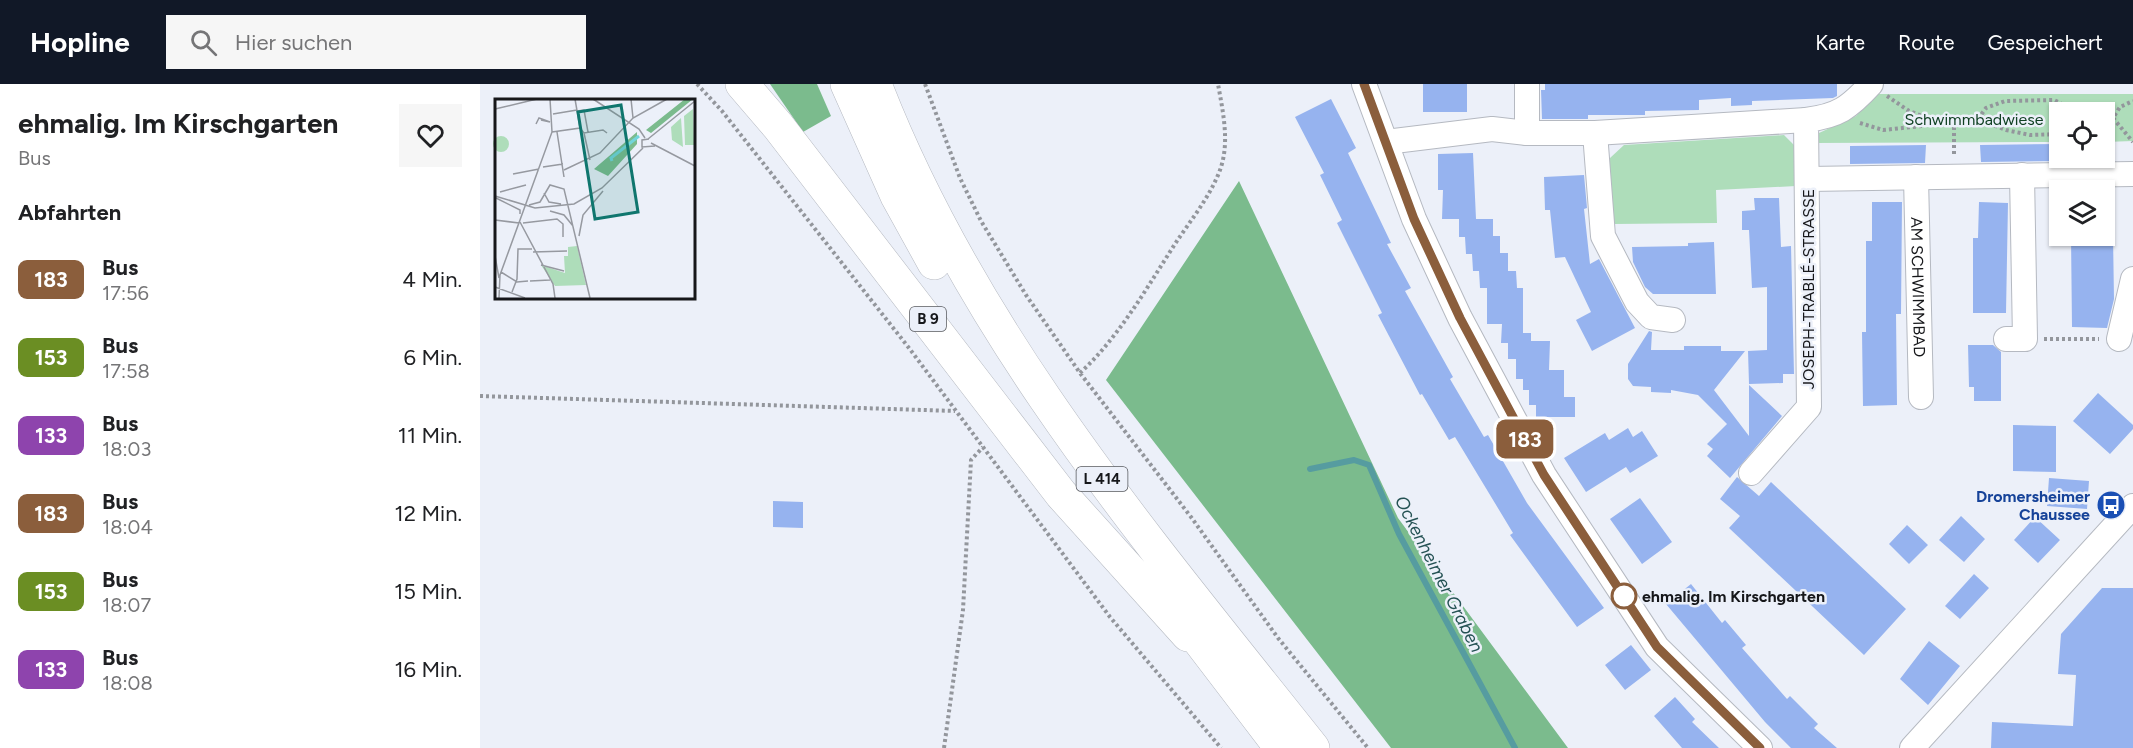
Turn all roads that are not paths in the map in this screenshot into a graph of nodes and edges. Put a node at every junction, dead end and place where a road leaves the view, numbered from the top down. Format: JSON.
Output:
{"nodes":[{"id":1,"x":742,"y":84,"type":"edge"},
{"id":2,"x":847,"y":84,"type":"edge"},
{"id":3,"x":875,"y":84,"type":"edge"},
{"id":4,"x":1364,"y":84,"type":"edge"},
{"id":5,"x":1527,"y":84,"type":"edge"},
{"id":6,"x":1876,"y":88,"type":"edge"},
{"id":7,"x":1806,"y":120,"type":"junction"},
{"id":8,"x":1527,"y":133,"type":"junction"},
{"id":9,"x":1595,"y":134,"type":"junction"},
{"id":10,"x":1386,"y":142,"type":"junction"},
{"id":11,"x":2133,"y":174,"type":"edge"},
{"id":12,"x":2022,"y":175,"type":"junction"},
{"id":13,"x":1916,"y":177,"type":"junction"},
{"id":14,"x":1808,"y":179,"type":"junction"},
{"id":15,"x":2133,"y":279,"type":"edge"},
{"id":16,"x":1673,"y":320,"type":"dead end"},
{"id":17,"x":2016,"y":339,"type":"road end"},
{"id":18,"x":2119,"y":339,"type":"road end"},
{"id":19,"x":1922,"y":397,"type":"dead end"},
{"id":20,"x":1751,"y":473,"type":"dead end"},
{"id":21,"x":2133,"y":507,"type":"edge"},
{"id":22,"x":1216,"y":663,"type":"junction"},
{"id":23,"x":1281,"y":748,"type":"edge"},
{"id":24,"x":1312,"y":748,"type":"edge"},
{"id":25,"x":1761,"y":748,"type":"edge"},
{"id":26,"x":1912,"y":748,"type":"edge"}],
"edges":[{"from":1,"to":22,"type":"highway","number":"B 9"},
{"from":2,"to":22,"type":"highway","number":"L 414"},
{"from":3,"to":24,"type":"highway","number":"L 414"},
{"from":4,"to":10,"type":"street"},
{"from":5,"to":8,"type":"street"},
{"from":6,"to":7,"type":"street"},
{"from":7,"to":9,"type":"street"},
{"from":7,"to":14,"type":"street","name":"JOSEPH-TRABLÉ-STRASSE"},
{"from":8,"to":9,"type":"street"},
{"from":8,"to":10,"type":"street"},
{"from":9,"to":16,"type":"street"},
{"from":10,"to":25,"type":"street"},
{"from":11,"to":12,"type":"street"},
{"from":12,"to":13,"type":"street"},
{"from":12,"to":17,"type":"street"},
{"from":13,"to":14,"type":"street"},
{"from":13,"to":19,"type":"street","name":"AM SCHWIMMBAD"},
{"from":14,"to":20,"type":"street","name":"JOSEPH-TRABLÉ-STRASSE"},
{"from":15,"to":18,"type":"street"},
{"from":21,"to":26,"type":"street"},
{"from":22,"to":23,"type":"highway","number":"L 414"}]}
